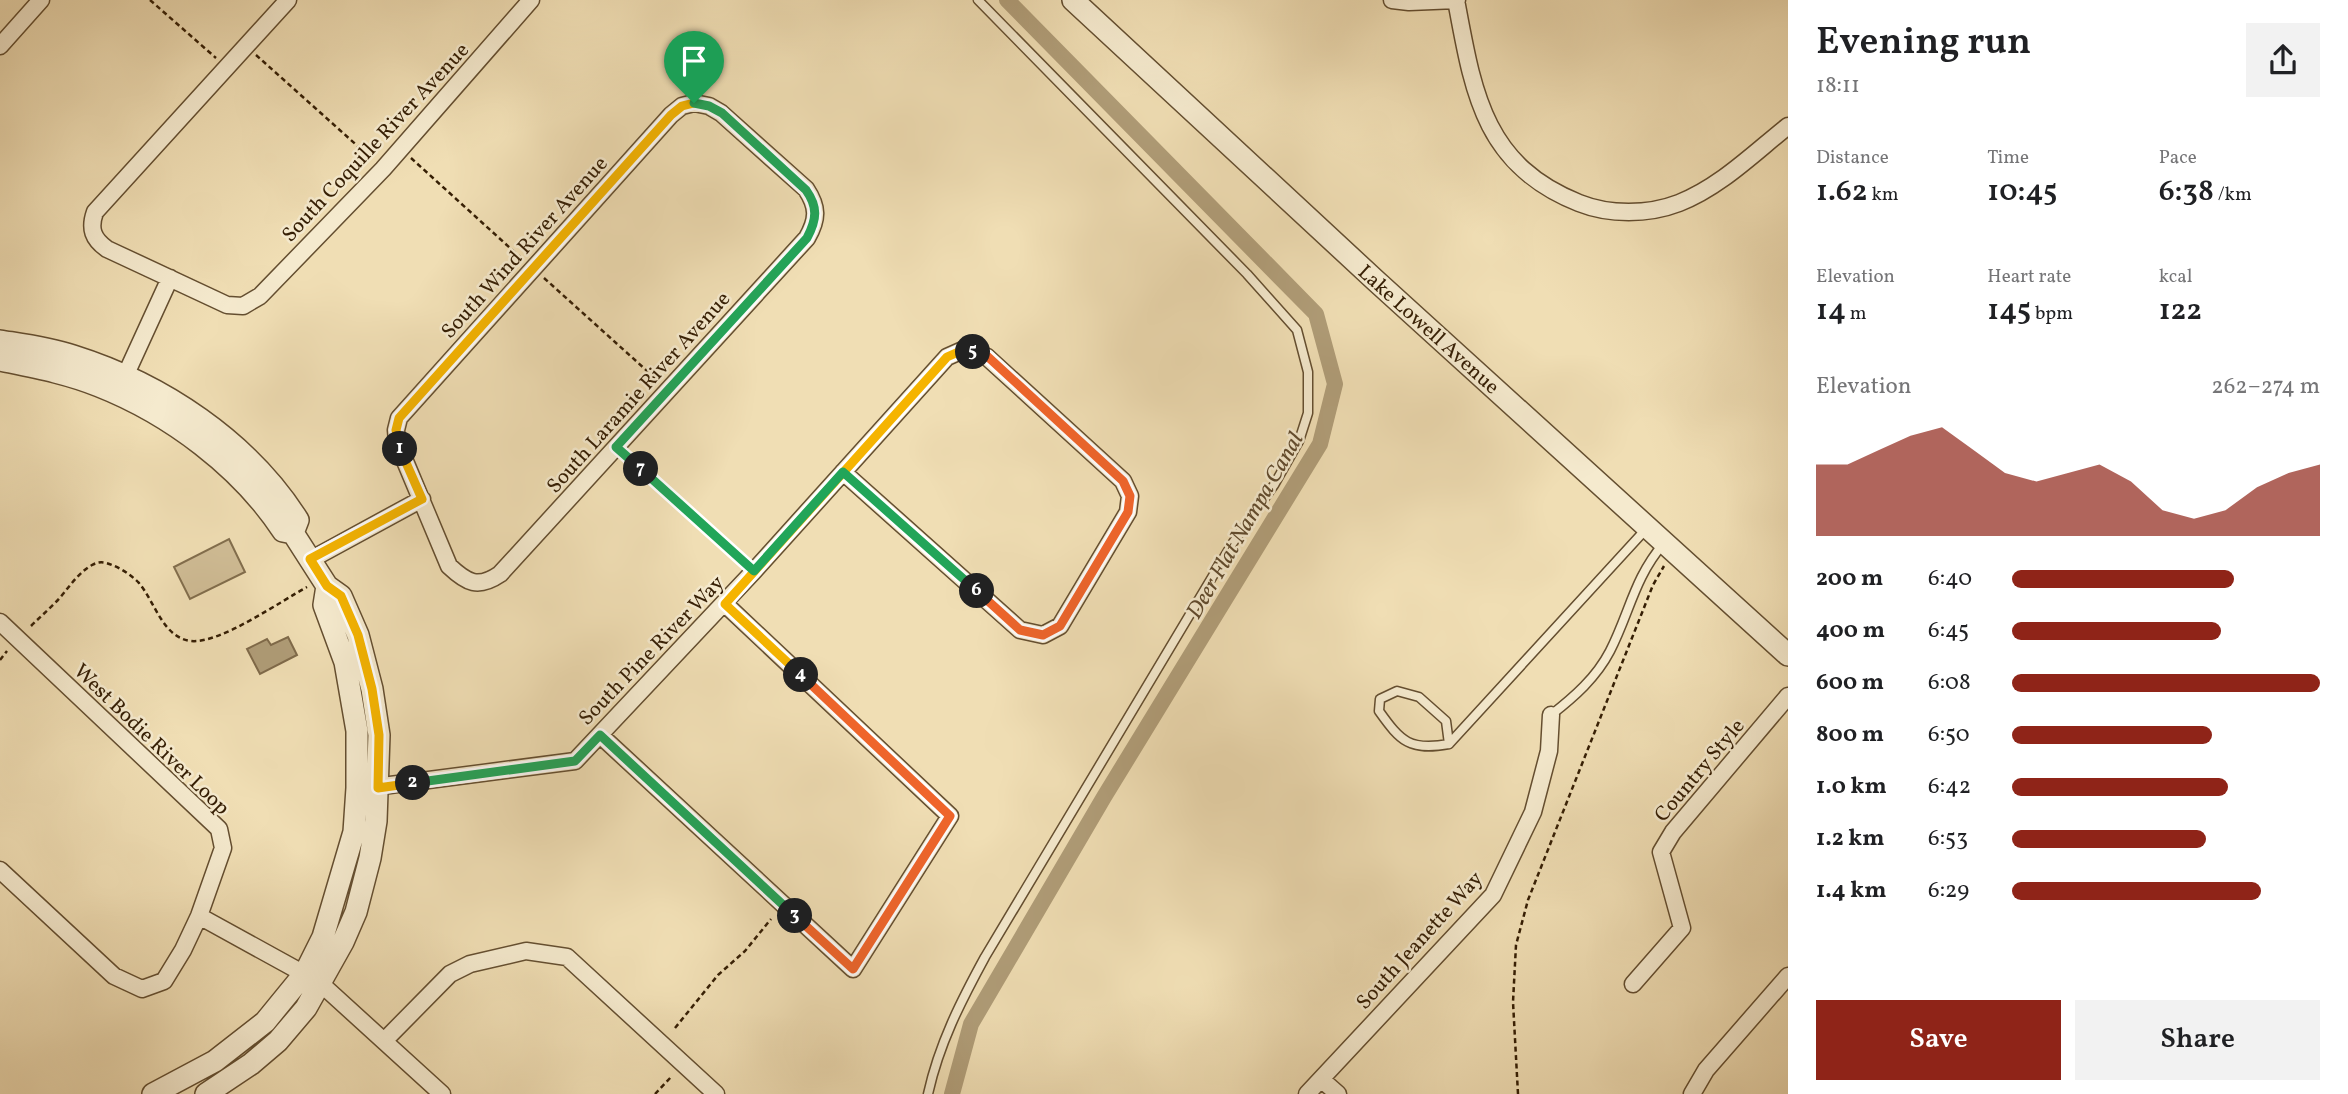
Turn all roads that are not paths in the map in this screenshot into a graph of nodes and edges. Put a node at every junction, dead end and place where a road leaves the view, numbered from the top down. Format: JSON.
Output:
{"nodes":[{"id":1,"x":41,"y":0,"type":"edge"},
{"id":2,"x":288,"y":0,"type":"edge"},
{"id":3,"x":531,"y":0,"type":"edge"},
{"id":4,"x":978,"y":0,"type":"edge"},
{"id":5,"x":1073,"y":0,"type":"edge"},
{"id":6,"x":1392,"y":0,"type":"edge"},
{"id":7,"x":1456,"y":0,"type":"edge"},
{"id":8,"x":0,"y":46,"type":"edge"},
{"id":9,"x":1788,"y":126,"type":"edge"},
{"id":10,"x":817,"y":212,"type":"joint"},
{"id":11,"x":170,"y":278,"type":"junction"},
{"id":12,"x":0,"y":341,"type":"edge"},
{"id":13,"x":0,"y":360,"type":"edge"},
{"id":14,"x":121,"y":385,"type":"junction"},
{"id":15,"x":843,"y":472,"type":"junction"},
{"id":16,"x":422,"y":499,"type":"junction"},
{"id":17,"x":1647,"y":528,"type":"junction"},
{"id":18,"x":1668,"y":547,"type":"junction"},
{"id":19,"x":310,"y":559,"type":"junction"},
{"id":20,"x":725,"y":604,"type":"junction"},
{"id":21,"x":0,"y":622,"type":"edge"},
{"id":22,"x":1788,"y":655,"type":"edge"},
{"id":23,"x":1788,"y":696,"type":"edge"},
{"id":24,"x":1551,"y":715,"type":"joint"},
{"id":25,"x":600,"y":735,"type":"junction"},
{"id":26,"x":1449,"y":744,"type":"junction"},
{"id":27,"x":368,"y":788,"type":"junction"},
{"id":28,"x":0,"y":870,"type":"edge"},
{"id":29,"x":199,"y":916,"type":"junction"},
{"id":30,"x":1788,"y":976,"type":"edge"},
{"id":31,"x":312,"y":978,"type":"junction"},
{"id":32,"x":1633,"y":984,"type":"dead end"},
{"id":33,"x":384,"y":1041,"type":"junction"},
{"id":34,"x":1321,"y":1079,"type":"junction"},
{"id":35,"x":153,"y":1094,"type":"edge"},
{"id":36,"x":206,"y":1094,"type":"edge"},
{"id":37,"x":442,"y":1094,"type":"edge"},
{"id":38,"x":716,"y":1094,"type":"edge"},
{"id":39,"x":928,"y":1094,"type":"edge"},
{"id":40,"x":1307,"y":1094,"type":"edge"},
{"id":41,"x":1338,"y":1094,"type":"edge"},
{"id":42,"x":1692,"y":1094,"type":"edge"}],
"edges":[{"from":1,"to":8,"type":"street"},
{"from":2,"to":11,"type":"street"},
{"from":3,"to":11,"type":"street","name":"South Coquille River Avenue"},
{"from":4,"to":39,"type":"lane"},
{"from":5,"to":17,"type":"street","name":"Lake Lowell Avenue"},
{"from":6,"to":7,"type":"street"},
{"from":7,"to":9,"type":"street"},
{"from":10,"to":16,"type":"street","name":"South Laramie River Avenue"},
{"from":10,"to":16,"type":"street","name":"South Wind River Avenue"},
{"from":11,"to":14,"type":"street"},
{"from":12,"to":14,"type":"street"},
{"from":13,"to":14,"type":"street"},
{"from":14,"to":19,"type":"street"},
{"from":15,"to":15,"type":"street","name":"South Pine River Way"},
{"from":15,"to":20,"type":"street","name":"South Pine River Way"},
{"from":16,"to":19,"type":"street"},
{"from":17,"to":18,"type":"street","name":"Lake Lowell Avenue"},
{"from":17,"to":26,"type":"lane"},
{"from":18,"to":22,"type":"street","name":"Lake Lowell Avenue"},
{"from":18,"to":24,"type":"lane"},
{"from":19,"to":27,"type":"street"},
{"from":20,"to":25,"type":"street","name":"South Pine River Way"},
{"from":20,"to":25,"type":"street"},
{"from":21,"to":29,"type":"street","name":"West Bodie River Loop"},
{"from":23,"to":32,"type":"street","name":"Country Style"},
{"from":24,"to":34,"type":"street","name":"South Jeanette Way"},
{"from":25,"to":27,"type":"street","name":"South Pine River Way"},
{"from":26,"to":26,"type":"lane"},
{"from":27,"to":31,"type":"street"},
{"from":28,"to":29,"type":"street","name":"West Bodie River Loop"},
{"from":29,"to":31,"type":"street"},
{"from":30,"to":42,"type":"street"},
{"from":31,"to":33,"type":"street"},
{"from":31,"to":35,"type":"street"},
{"from":31,"to":36,"type":"street"},
{"from":33,"to":37,"type":"street"},
{"from":33,"to":38,"type":"street"},
{"from":34,"to":40,"type":"street","name":"South Jeanette Way"},
{"from":34,"to":41,"type":"street"}]}
